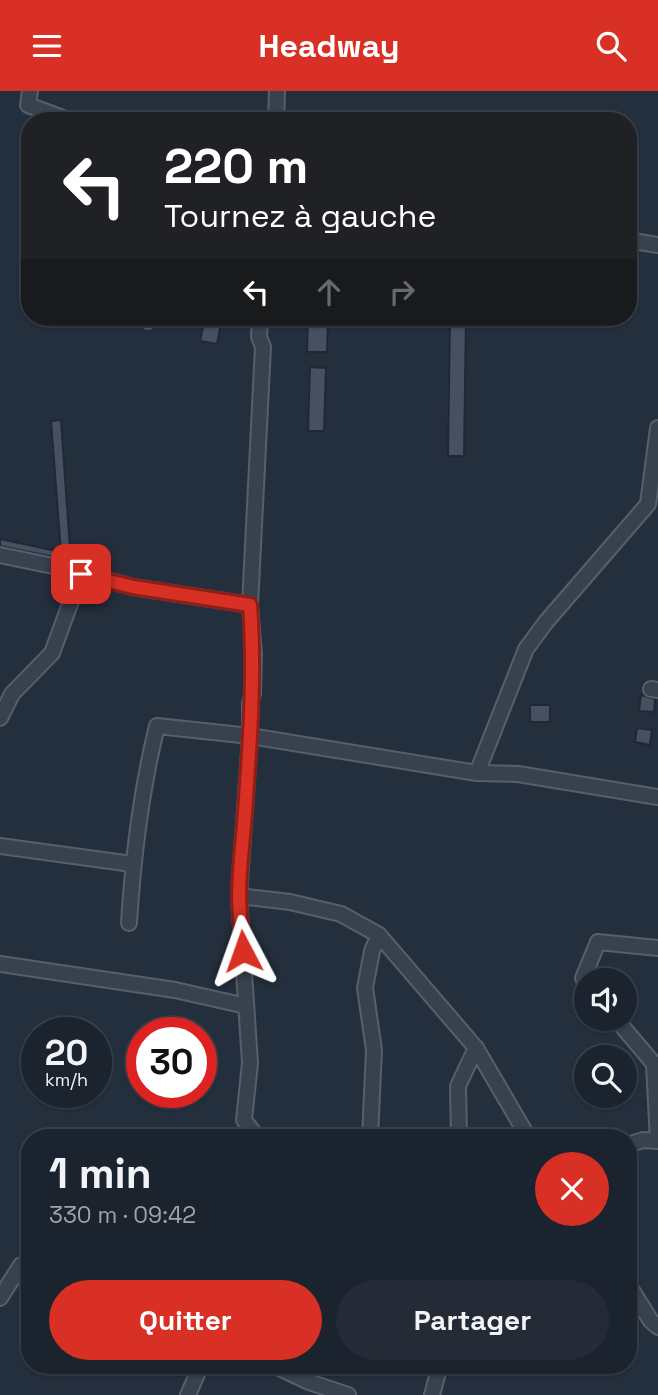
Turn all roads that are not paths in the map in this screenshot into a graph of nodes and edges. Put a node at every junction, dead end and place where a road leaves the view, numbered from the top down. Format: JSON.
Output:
{"nodes":[{"id":1,"x":30,"y":91,"type":"edge"},
{"id":2,"x":277,"y":91,"type":"edge"},
{"id":3,"x":47,"y":112,"type":"edge"},
{"id":4,"x":276,"y":112,"type":"edge"},
{"id":5,"x":637,"y":242,"type":"edge"},
{"id":6,"x":658,"y":245,"type":"edge"},
{"id":7,"x":260,"y":326,"type":"edge"},
{"id":8,"x":658,"y":428,"type":"edge"},
{"id":9,"x":0,"y":555,"type":"edge"},
{"id":10,"x":81,"y":574,"type":"junction"},
{"id":11,"x":250,"y":605,"type":"junction"},
{"id":12,"x":0,"y":718,"type":"edge"},
{"id":13,"x":250,"y":736,"type":"junction"},
{"id":14,"x":477,"y":773,"type":"junction"},
{"id":15,"x":658,"y":797,"type":"edge"},
{"id":16,"x":0,"y":846,"type":"edge"},
{"id":17,"x":132,"y":864,"type":"junction"},
{"id":18,"x":239,"y":896,"type":"junction"},
{"id":19,"x":128,"y":923,"type":"dead end"},
{"id":20,"x":379,"y":935,"type":"junction"},
{"id":21,"x":658,"y":949,"type":"edge"},
{"id":22,"x":0,"y":964,"type":"edge"},
{"id":23,"x":587,"y":968,"type":"edge"},
{"id":24,"x":246,"y":1006,"type":"junction"},
{"id":25,"x":627,"y":1031,"type":"edge"},
{"id":26,"x":476,"y":1048,"type":"junction"},
{"id":27,"x":656,"y":1064,"type":"edge"},
{"id":28,"x":251,"y":1129,"type":"edge"},
{"id":29,"x":370,"y":1129,"type":"edge"},
{"id":30,"x":459,"y":1129,"type":"edge"},
{"id":31,"x":523,"y":1129,"type":"edge"},
{"id":32,"x":658,"y":1141,"type":"edge"},
{"id":33,"x":637,"y":1142,"type":"edge"},
{"id":34,"x":21,"y":1265,"type":"edge"},
{"id":35,"x":0,"y":1298,"type":"edge"},
{"id":36,"x":637,"y":1298,"type":"edge"},
{"id":37,"x":658,"y":1327,"type":"edge"},
{"id":38,"x":197,"y":1374,"type":"edge"},
{"id":39,"x":292,"y":1374,"type":"edge"},
{"id":40,"x":438,"y":1374,"type":"edge"},
{"id":41,"x":188,"y":1395,"type":"edge"},
{"id":42,"x":348,"y":1395,"type":"edge"},
{"id":43,"x":432,"y":1395,"type":"edge"}],
"edges":[{"from":1,"to":3,"type":"street"},
{"from":2,"to":4,"type":"street"},
{"from":5,"to":6,"type":"street"},
{"from":7,"to":11,"type":"street"},
{"from":8,"to":14,"type":"street"},
{"from":9,"to":10,"type":"street"},
{"from":10,"to":11,"type":"street"},
{"from":10,"to":12,"type":"street"},
{"from":11,"to":13,"type":"street"},
{"from":13,"to":14,"type":"street"},
{"from":13,"to":17,"type":"street"},
{"from":13,"to":18,"type":"street"},
{"from":14,"to":15,"type":"street"},
{"from":16,"to":17,"type":"street"},
{"from":17,"to":19,"type":"street"},
{"from":18,"to":20,"type":"street"},
{"from":18,"to":24,"type":"street"},
{"from":20,"to":26,"type":"street"},
{"from":20,"to":29,"type":"street"},
{"from":21,"to":23,"type":"street"},
{"from":22,"to":24,"type":"street"},
{"from":24,"to":28,"type":"street"},
{"from":25,"to":27,"type":"street"},
{"from":26,"to":30,"type":"street"},
{"from":26,"to":31,"type":"street"},
{"from":27,"to":32,"type":"street"},
{"from":32,"to":33,"type":"street"},
{"from":34,"to":35,"type":"street"},
{"from":36,"to":37,"type":"street"},
{"from":38,"to":41,"type":"street"},
{"from":39,"to":42,"type":"street"},
{"from":40,"to":43,"type":"street"}]}
